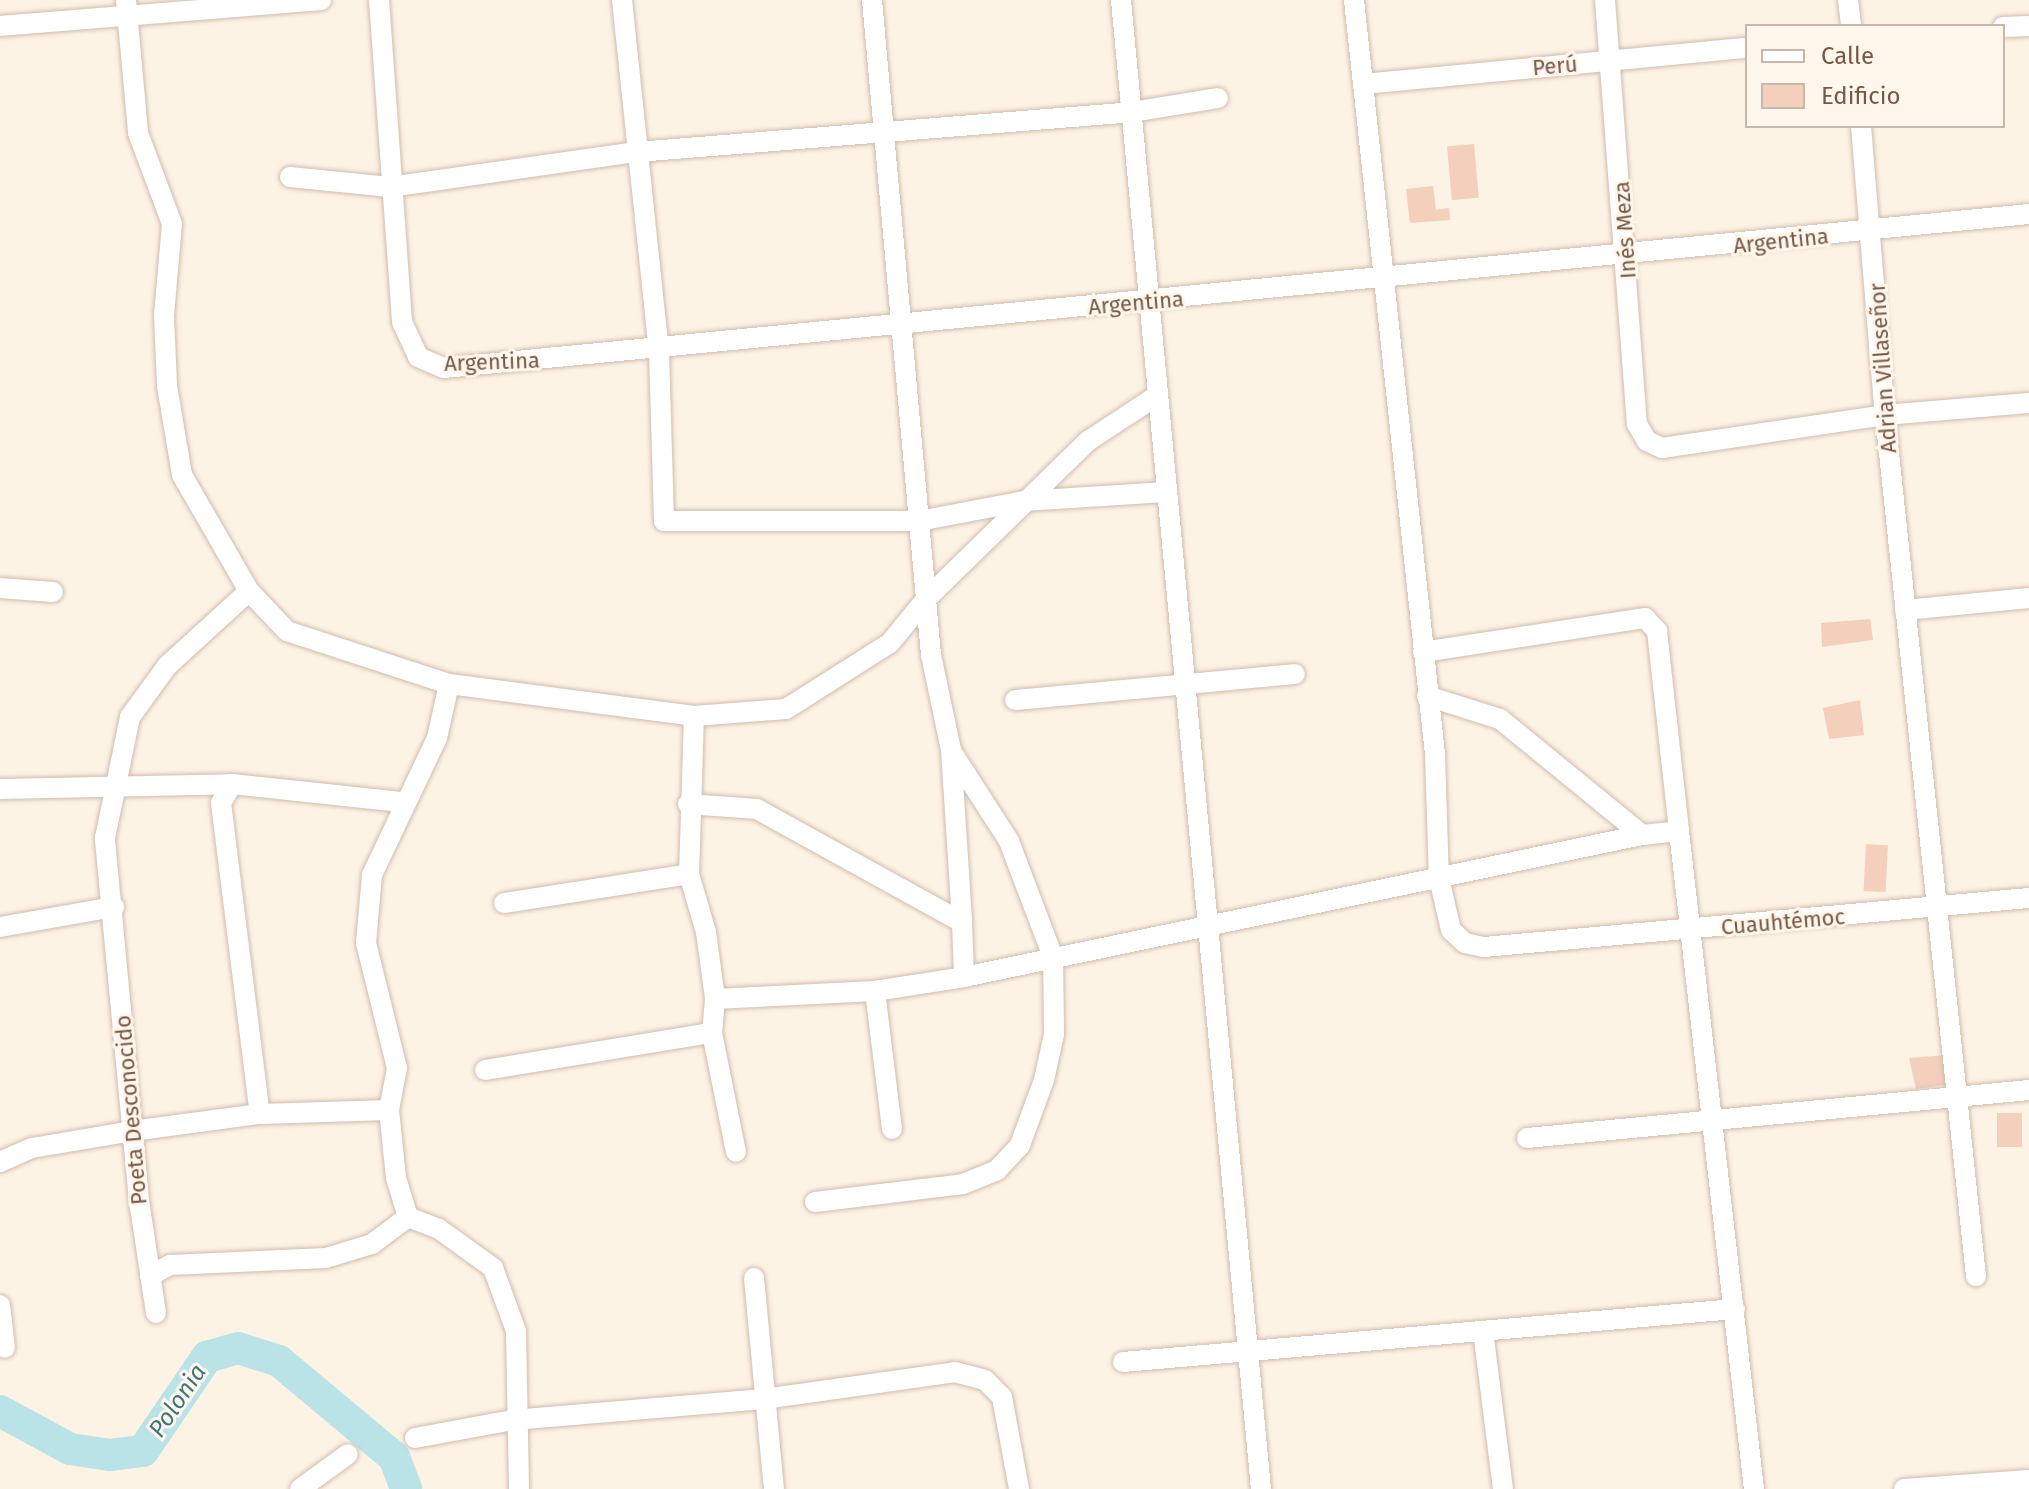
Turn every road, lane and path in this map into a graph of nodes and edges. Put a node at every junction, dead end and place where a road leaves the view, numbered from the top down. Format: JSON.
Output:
{"nodes":[{"id":1,"x":321,"y":0,"type":"edge"},
{"id":2,"x":379,"y":0,"type":"edge"},
{"id":3,"x":622,"y":0,"type":"edge"},
{"id":4,"x":872,"y":0,"type":"edge"},
{"id":5,"x":1121,"y":0,"type":"edge"},
{"id":6,"x":1354,"y":0,"type":"edge"},
{"id":7,"x":1605,"y":0,"type":"edge"},
{"id":8,"x":1848,"y":0,"type":"edge"},
{"id":9,"x":127,"y":8,"type":"edge"},
{"id":10,"x":1851,"y":24,"type":"edge"},
{"id":11,"x":0,"y":26,"type":"edge"},
{"id":12,"x":2029,"y":26,"type":"edge"},
{"id":13,"x":2005,"y":27,"type":"edge"},
{"id":14,"x":1745,"y":48,"type":"edge"},
{"id":15,"x":1611,"y":61,"type":"junction"},
{"id":16,"x":1363,"y":84,"type":"junction"},
{"id":17,"x":1218,"y":98,"type":"dead end"},
{"id":18,"x":1132,"y":112,"type":"junction"},
{"id":19,"x":1861,"y":128,"type":"edge"},
{"id":20,"x":885,"y":132,"type":"junction"},
{"id":21,"x":637,"y":152,"type":"junction"},
{"id":22,"x":290,"y":177,"type":"dead end"},
{"id":23,"x":390,"y":187,"type":"junction"},
{"id":24,"x":2029,"y":214,"type":"edge"},
{"id":25,"x":1872,"y":231,"type":"junction"},
{"id":26,"x":1628,"y":257,"type":"junction"},
{"id":27,"x":1380,"y":274,"type":"junction"},
{"id":28,"x":1149,"y":304,"type":"junction"},
{"id":29,"x":900,"y":327,"type":"junction"},
{"id":30,"x":659,"y":352,"type":"junction"},
{"id":31,"x":1158,"y":395,"type":"junction"},
{"id":32,"x":2029,"y":403,"type":"edge"},
{"id":33,"x":1885,"y":415,"type":"junction"},
{"id":34,"x":1167,"y":492,"type":"junction"},
{"id":35,"x":1024,"y":501,"type":"junction"},
{"id":36,"x":919,"y":521,"type":"junction"},
{"id":37,"x":0,"y":588,"type":"edge"},
{"id":38,"x":249,"y":591,"type":"junction"},
{"id":39,"x":53,"y":592,"type":"dead end"},
{"id":40,"x":927,"y":598,"type":"junction"},
{"id":41,"x":2029,"y":598,"type":"edge"},
{"id":42,"x":1905,"y":610,"type":"junction"},
{"id":43,"x":1423,"y":652,"type":"junction"},
{"id":44,"x":1295,"y":674,"type":"dead end"},
{"id":45,"x":449,"y":684,"type":"junction"},
{"id":46,"x":1185,"y":685,"type":"junction"},
{"id":47,"x":1427,"y":696,"type":"junction"},
{"id":48,"x":1015,"y":700,"type":"dead end"},
{"id":49,"x":694,"y":716,"type":"junction"},
{"id":50,"x":951,"y":750,"type":"junction"},
{"id":51,"x":232,"y":784,"type":"junction"},
{"id":52,"x":113,"y":785,"type":"junction"},
{"id":53,"x":0,"y":789,"type":"edge"},
{"id":54,"x":401,"y":802,"type":"junction"},
{"id":55,"x":688,"y":804,"type":"junction"},
{"id":56,"x":1679,"y":831,"type":"junction"},
{"id":57,"x":1642,"y":835,"type":"junction"},
{"id":58,"x":689,"y":874,"type":"junction"},
{"id":59,"x":1439,"y":878,"type":"junction"},
{"id":60,"x":2029,"y":898,"type":"edge"},
{"id":61,"x":504,"y":903,"type":"dead end"},
{"id":62,"x":114,"y":907,"type":"junction"},
{"id":63,"x":1941,"y":909,"type":"junction"},
{"id":64,"x":962,"y":922,"type":"junction"},
{"id":65,"x":1207,"y":926,"type":"junction"},
{"id":66,"x":0,"y":927,"type":"edge"},
{"id":67,"x":1693,"y":930,"type":"junction"},
{"id":68,"x":1053,"y":957,"type":"junction"},
{"id":69,"x":964,"y":977,"type":"junction"},
{"id":70,"x":875,"y":991,"type":"junction"},
{"id":71,"x":715,"y":999,"type":"junction"},
{"id":72,"x":712,"y":1033,"type":"junction"},
{"id":73,"x":485,"y":1070,"type":"dead end"},
{"id":74,"x":2029,"y":1090,"type":"edge"},
{"id":75,"x":1960,"y":1096,"type":"junction"},
{"id":76,"x":389,"y":1110,"type":"junction"},
{"id":77,"x":260,"y":1114,"type":"junction"},
{"id":78,"x":1714,"y":1120,"type":"junction"},
{"id":79,"x":892,"y":1129,"type":"dead end"},
{"id":80,"x":132,"y":1131,"type":"junction"},
{"id":81,"x":1527,"y":1138,"type":"dead end"},
{"id":82,"x":736,"y":1152,"type":"dead end"},
{"id":83,"x":0,"y":1162,"type":"edge"},
{"id":84,"x":815,"y":1202,"type":"dead end"},
{"id":85,"x":408,"y":1217,"type":"junction"},
{"id":86,"x":150,"y":1276,"type":"junction"},
{"id":87,"x":1976,"y":1276,"type":"dead end"},
{"id":88,"x":754,"y":1278,"type":"dead end"},
{"id":89,"x":0,"y":1305,"type":"edge"},
{"id":90,"x":1735,"y":1309,"type":"junction"},
{"id":91,"x":156,"y":1313,"type":"dead end"},
{"id":92,"x":1483,"y":1331,"type":"junction"},
{"id":93,"x":5,"y":1348,"type":"dead end"},
{"id":94,"x":1247,"y":1352,"type":"junction"},
{"id":95,"x":1123,"y":1362,"type":"dead end"},
{"id":96,"x":764,"y":1399,"type":"junction"},
{"id":97,"x":513,"y":1420,"type":"junction"},
{"id":98,"x":415,"y":1438,"type":"dead end"},
{"id":99,"x":348,"y":1454,"type":"dead end"},
{"id":100,"x":2029,"y":1480,"type":"edge"},
{"id":101,"x":1999,"y":1486,"type":"edge"},
{"id":102,"x":300,"y":1489,"type":"edge"},
{"id":103,"x":519,"y":1489,"type":"edge"},
{"id":104,"x":774,"y":1489,"type":"edge"},
{"id":105,"x":1019,"y":1489,"type":"edge"},
{"id":106,"x":1261,"y":1489,"type":"edge"},
{"id":107,"x":1503,"y":1489,"type":"edge"},
{"id":108,"x":1754,"y":1489,"type":"edge"},
{"id":109,"x":1904,"y":1489,"type":"edge"}],
"edges":[{"from":1,"to":9,"type":"street"},
{"from":2,"to":23,"type":"street","name":"Argentina"},
{"from":3,"to":21,"type":"street"},
{"from":4,"to":20,"type":"street"},
{"from":5,"to":18,"type":"street"},
{"from":6,"to":16,"type":"street"},
{"from":7,"to":15,"type":"street","name":"Inés Meza"},
{"from":8,"to":10,"type":"street"},
{"from":9,"to":11,"type":"street"},
{"from":9,"to":38,"type":"street"},
{"from":12,"to":13,"type":"street"},
{"from":14,"to":15,"type":"street","name":"Perú"},
{"from":15,"to":16,"type":"street","name":"Perú"},
{"from":15,"to":26,"type":"street","name":"Inés Meza"},
{"from":16,"to":27,"type":"street"},
{"from":17,"to":18,"type":"street"},
{"from":18,"to":20,"type":"street"},
{"from":18,"to":28,"type":"street"},
{"from":19,"to":25,"type":"street","name":"Adrian Villaseñor"},
{"from":20,"to":21,"type":"street"},
{"from":20,"to":29,"type":"street"},
{"from":21,"to":23,"type":"street"},
{"from":21,"to":30,"type":"street"},
{"from":22,"to":23,"type":"street"},
{"from":23,"to":30,"type":"street","name":"Argentina"},
{"from":24,"to":25,"type":"street","name":"Argentina"},
{"from":25,"to":26,"type":"street","name":"Argentina"},
{"from":25,"to":33,"type":"street","name":"Adrian Villaseñor"},
{"from":26,"to":27,"type":"street","name":"Argentina"},
{"from":26,"to":33,"type":"street","name":"Inés Meza"},
{"from":27,"to":28,"type":"street","name":"Argentina"},
{"from":27,"to":43,"type":"street"},
{"from":28,"to":29,"type":"street","name":"Argentina"},
{"from":28,"to":31,"type":"street"},
{"from":29,"to":30,"type":"street","name":"Argentina"},
{"from":29,"to":36,"type":"street"},
{"from":30,"to":36,"type":"street"},
{"from":31,"to":34,"type":"street"},
{"from":31,"to":35,"type":"street"},
{"from":32,"to":33,"type":"street"},
{"from":33,"to":42,"type":"street","name":"Adrian Villaseñor"},
{"from":34,"to":35,"type":"street"},
{"from":34,"to":46,"type":"street"},
{"from":35,"to":36,"type":"street"},
{"from":35,"to":40,"type":"street"},
{"from":36,"to":40,"type":"street"},
{"from":37,"to":39,"type":"street"},
{"from":38,"to":45,"type":"street"},
{"from":38,"to":52,"type":"street","name":"Poeta Desconocido"},
{"from":40,"to":49,"type":"street"},
{"from":40,"to":50,"type":"street"},
{"from":41,"to":42,"type":"street"},
{"from":42,"to":63,"type":"street","name":"Adrian Villaseñor"},
{"from":43,"to":47,"type":"street"},
{"from":43,"to":56,"type":"street","name":"Cuauhtémoc"},
{"from":44,"to":46,"type":"street"},
{"from":45,"to":49,"type":"street"},
{"from":45,"to":54,"type":"street"},
{"from":46,"to":48,"type":"street"},
{"from":46,"to":65,"type":"street"},
{"from":47,"to":57,"type":"street"},
{"from":47,"to":59,"type":"street"},
{"from":49,"to":55,"type":"street"},
{"from":50,"to":64,"type":"street"},
{"from":50,"to":68,"type":"street"},
{"from":51,"to":52,"type":"street"},
{"from":51,"to":54,"type":"street"},
{"from":51,"to":77,"type":"street"},
{"from":52,"to":53,"type":"street"},
{"from":52,"to":62,"type":"street","name":"Poeta Desconocido"},
{"from":54,"to":76,"type":"street"},
{"from":55,"to":58,"type":"street"},
{"from":55,"to":64,"type":"street"},
{"from":56,"to":57,"type":"street"},
{"from":56,"to":67,"type":"street","name":"Cuauhtémoc"},
{"from":57,"to":59,"type":"street"},
{"from":58,"to":61,"type":"street"},
{"from":58,"to":71,"type":"street"},
{"from":59,"to":65,"type":"street"},
{"from":59,"to":67,"type":"street"},
{"from":60,"to":63,"type":"street","name":"Cuauhtémoc"},
{"from":62,"to":66,"type":"street"},
{"from":62,"to":80,"type":"street","name":"Poeta Desconocido"},
{"from":63,"to":67,"type":"street","name":"Cuauhtémoc"},
{"from":63,"to":75,"type":"street","name":"Adrian Villaseñor"},
{"from":64,"to":69,"type":"street"},
{"from":65,"to":68,"type":"street"},
{"from":65,"to":94,"type":"street"},
{"from":67,"to":78,"type":"street"},
{"from":68,"to":69,"type":"street"},
{"from":68,"to":84,"type":"street"},
{"from":69,"to":70,"type":"street"},
{"from":70,"to":71,"type":"street"},
{"from":70,"to":79,"type":"street"},
{"from":71,"to":72,"type":"street"},
{"from":72,"to":73,"type":"street"},
{"from":72,"to":82,"type":"street"},
{"from":74,"to":75,"type":"street"},
{"from":75,"to":78,"type":"street"},
{"from":75,"to":87,"type":"street","name":"Adrian Villaseñor"},
{"from":76,"to":77,"type":"street"},
{"from":76,"to":85,"type":"street"},
{"from":77,"to":80,"type":"street"},
{"from":78,"to":81,"type":"street"},
{"from":78,"to":90,"type":"street"},
{"from":80,"to":83,"type":"street"},
{"from":80,"to":86,"type":"street","name":"Poeta Desconocido"},
{"from":85,"to":86,"type":"street"},
{"from":85,"to":97,"type":"street"},
{"from":86,"to":91,"type":"street","name":"Poeta Desconocido"},
{"from":88,"to":96,"type":"street"},
{"from":89,"to":93,"type":"street"},
{"from":90,"to":92,"type":"street"},
{"from":90,"to":108,"type":"street"},
{"from":92,"to":94,"type":"street"},
{"from":92,"to":107,"type":"street"},
{"from":94,"to":95,"type":"street"},
{"from":94,"to":106,"type":"street"},
{"from":96,"to":97,"type":"street"},
{"from":96,"to":104,"type":"street"},
{"from":96,"to":105,"type":"street"},
{"from":97,"to":98,"type":"street"},
{"from":97,"to":103,"type":"street"},
{"from":99,"to":102,"type":"street"},
{"from":100,"to":101,"type":"street"},
{"from":101,"to":109,"type":"street"}]}
